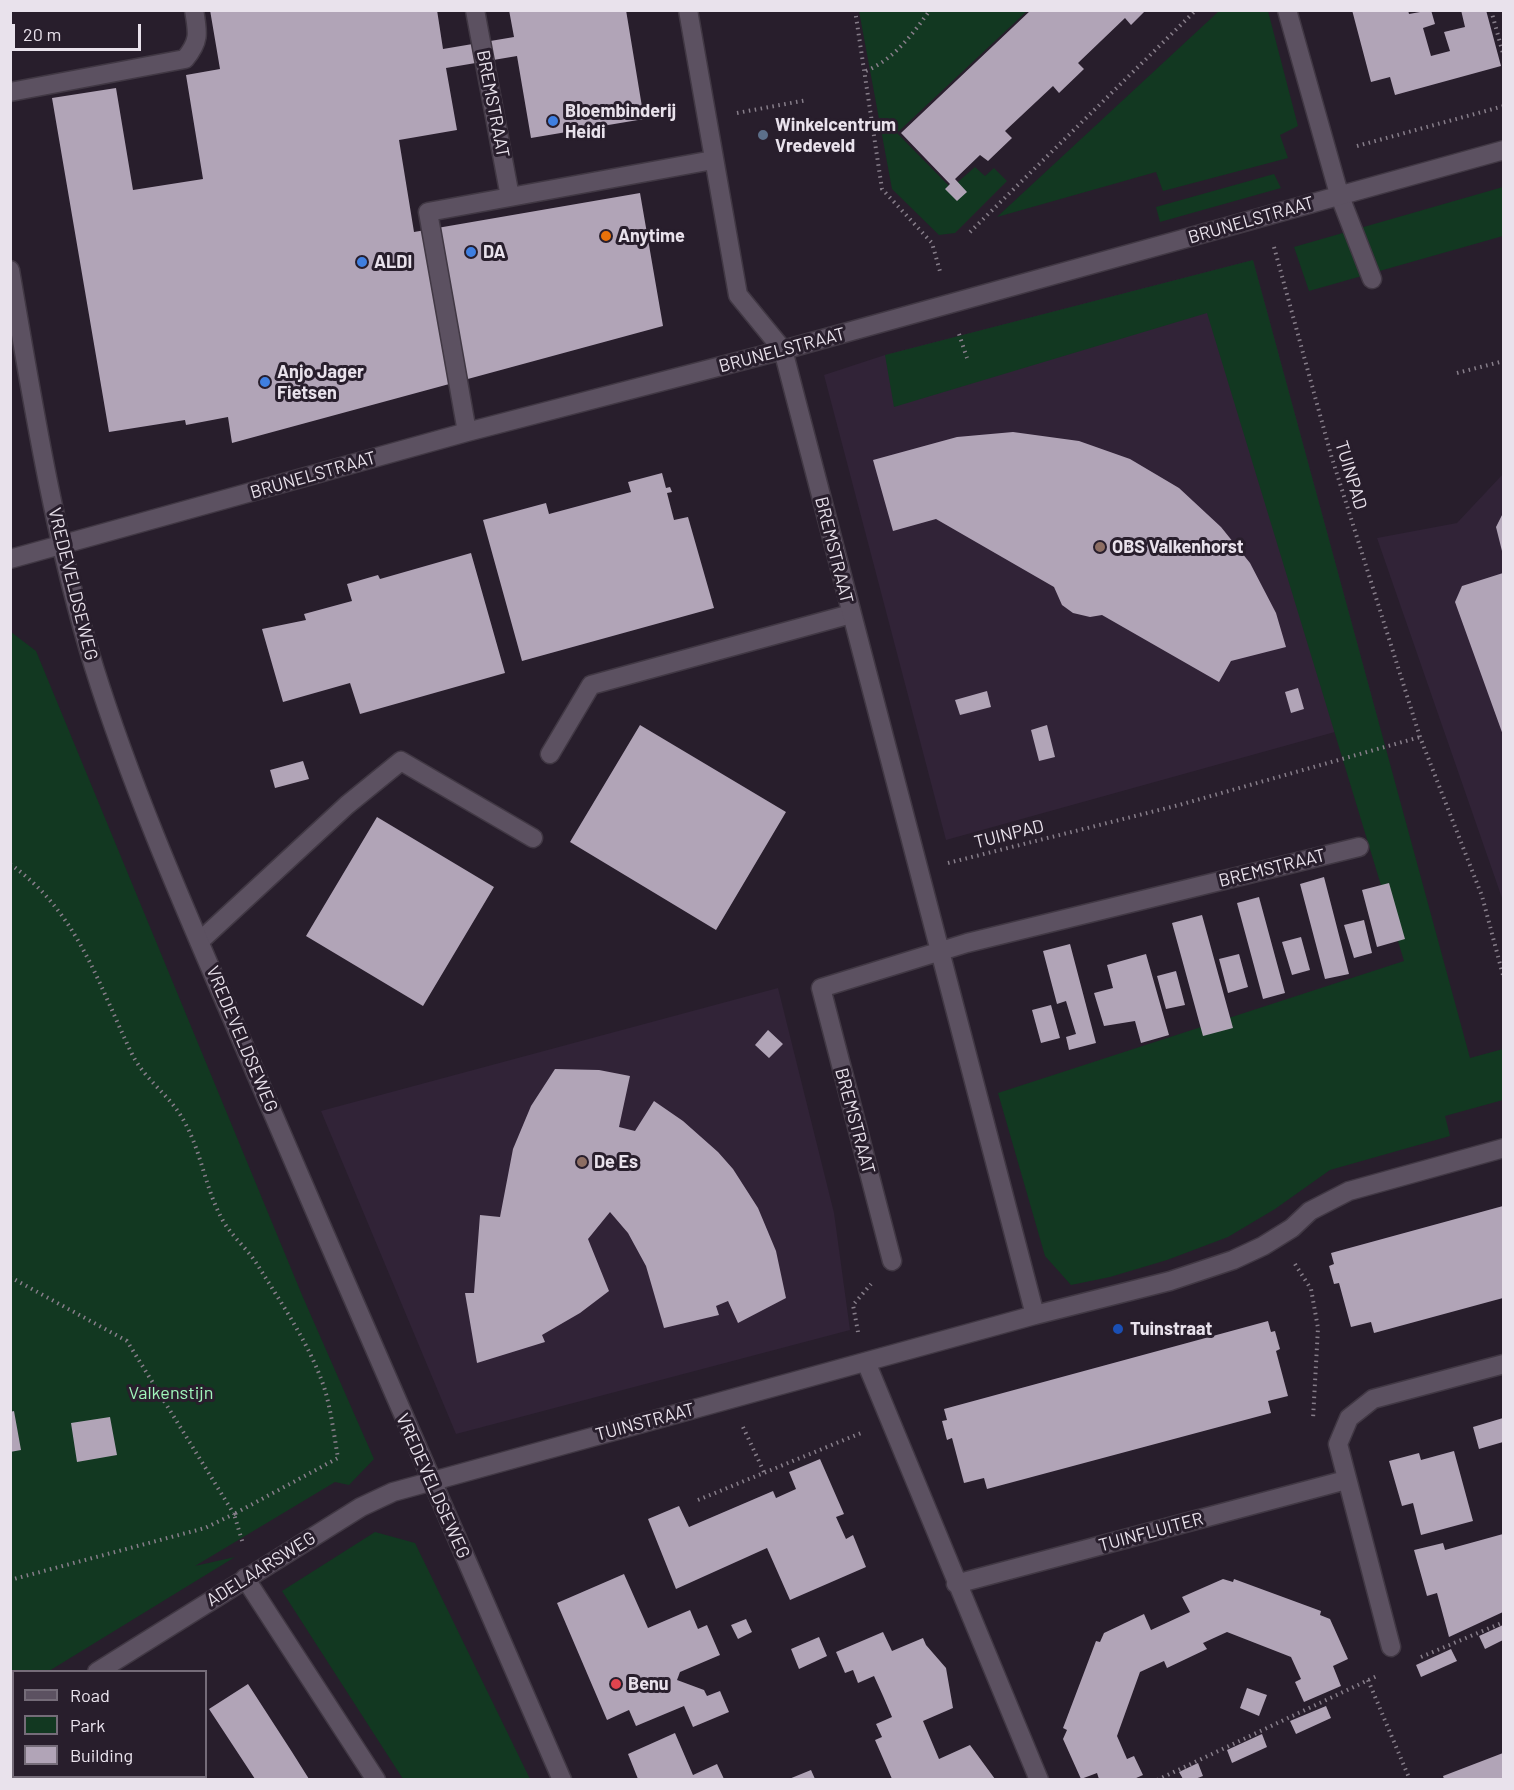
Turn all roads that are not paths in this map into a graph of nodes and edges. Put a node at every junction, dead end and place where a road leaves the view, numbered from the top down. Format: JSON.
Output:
{"nodes":[{"id":1,"x":194,"y":10,"type":"edge"},
{"id":2,"x":475,"y":10,"type":"edge"},
{"id":3,"x":688,"y":10,"type":"edge"},
{"id":4,"x":1287,"y":10,"type":"edge"},
{"id":5,"x":10,"y":92,"type":"edge"},
{"id":6,"x":1503,"y":150,"type":"edge"},
{"id":7,"x":713,"y":160,"type":"junction"},
{"id":8,"x":1340,"y":194,"type":"junction"},
{"id":9,"x":510,"y":197,"type":"junction"},
{"id":10,"x":10,"y":270,"type":"edge"},
{"id":11,"x":1372,"y":279,"type":"dead end"},
{"id":12,"x":17,"y":347,"type":"edge"},
{"id":13,"x":783,"y":350,"type":"junction"},
{"id":14,"x":467,"y":432,"type":"junction"},
{"id":15,"x":60,"y":546,"type":"junction"},
{"id":16,"x":10,"y":559,"type":"edge"},
{"id":17,"x":851,"y":614,"type":"junction"},
{"id":18,"x":550,"y":754,"type":"dead end"},
{"id":19,"x":533,"y":838,"type":"dead end"},
{"id":20,"x":1359,"y":847,"type":"dead end"},
{"id":21,"x":200,"y":941,"type":"junction"},
{"id":22,"x":940,"y":951,"type":"junction"},
{"id":23,"x":1503,"y":1148,"type":"edge"},
{"id":24,"x":892,"y":1261,"type":"road end"},
{"id":25,"x":1035,"y":1315,"type":"junction"},
{"id":26,"x":866,"y":1362,"type":"junction"},
{"id":27,"x":1503,"y":1364,"type":"edge"},
{"id":28,"x":431,"y":1480,"type":"junction"},
{"id":29,"x":1346,"y":1480,"type":"junction"},
{"id":30,"x":251,"y":1575,"type":"junction"},
{"id":31,"x":956,"y":1584,"type":"junction"},
{"id":32,"x":1391,"y":1647,"type":"dead end"},
{"id":33,"x":99,"y":1670,"type":"edge"},
{"id":34,"x":376,"y":1779,"type":"edge"},
{"id":35,"x":562,"y":1779,"type":"edge"},
{"id":36,"x":1039,"y":1779,"type":"edge"}],
"edges":[{"from":1,"to":5,"type":"street"},
{"from":2,"to":9,"type":"street","name":"BREMSTRAAT"},
{"from":3,"to":7,"type":"street","name":"BREMSTRAAT"},
{"from":4,"to":8,"type":"street"},
{"from":6,"to":8,"type":"street","name":"BRUNELSTRAAT"},
{"from":7,"to":9,"type":"street"},
{"from":7,"to":13,"type":"street","name":"BREMSTRAAT"},
{"from":8,"to":11,"type":"street"},
{"from":8,"to":13,"type":"street","name":"BRUNELSTRAAT"},
{"from":9,"to":14,"type":"street"},
{"from":10,"to":12,"type":"street","name":"VREDEVELDSEWEG"},
{"from":12,"to":15,"type":"street","name":"VREDEVELDSEWEG"},
{"from":13,"to":14,"type":"street","name":"BRUNELSTRAAT"},
{"from":13,"to":17,"type":"street","name":"BREMSTRAAT"},
{"from":14,"to":15,"type":"street","name":"BRUNELSTRAAT"},
{"from":15,"to":16,"type":"street","name":"BRUNELSTRAAT"},
{"from":15,"to":21,"type":"street","name":"VREDEVELDSEWEG"},
{"from":17,"to":18,"type":"street"},
{"from":17,"to":22,"type":"street","name":"BREMSTRAAT"},
{"from":19,"to":21,"type":"street"},
{"from":20,"to":22,"type":"street","name":"BREMSTRAAT"},
{"from":21,"to":28,"type":"street","name":"VREDEVELDSEWEG"},
{"from":22,"to":24,"type":"street","name":"BREMSTRAAT"},
{"from":22,"to":25,"type":"street","name":"BREMSTRAAT"},
{"from":23,"to":25,"type":"street","name":"TUINSTRAAT"},
{"from":25,"to":26,"type":"street","name":"TUINSTRAAT"},
{"from":26,"to":28,"type":"street","name":"TUINSTRAAT"},
{"from":26,"to":31,"type":"street"},
{"from":27,"to":29,"type":"street"},
{"from":28,"to":30,"type":"street","name":"ADELAARSWEG"},
{"from":28,"to":35,"type":"street","name":"VREDEVELDSEWEG"},
{"from":29,"to":31,"type":"street","name":"TUINFLUITER"},
{"from":29,"to":32,"type":"street"},
{"from":30,"to":33,"type":"street","name":"ADELAARSWEG"},
{"from":30,"to":34,"type":"street"},
{"from":31,"to":36,"type":"street"}]}
